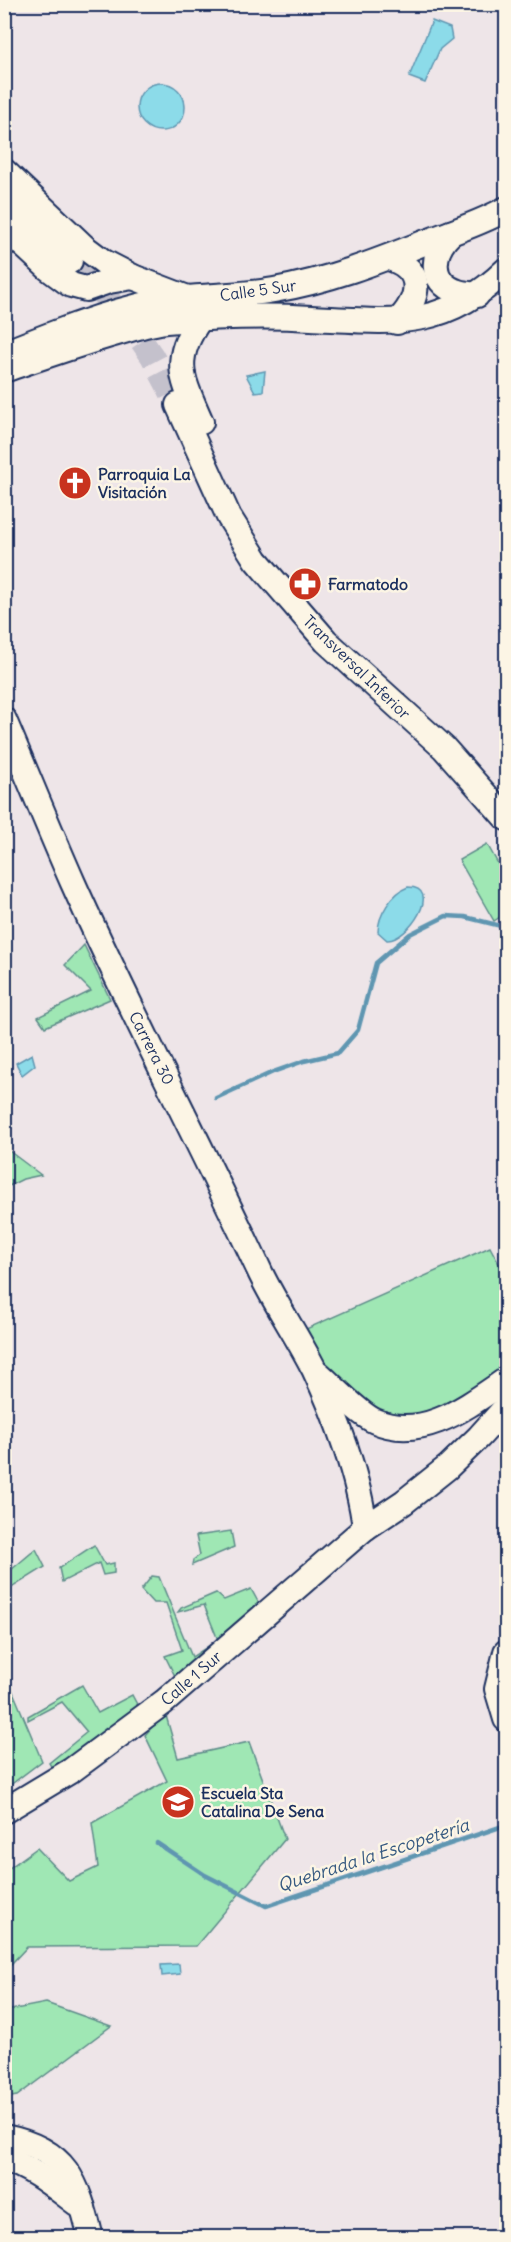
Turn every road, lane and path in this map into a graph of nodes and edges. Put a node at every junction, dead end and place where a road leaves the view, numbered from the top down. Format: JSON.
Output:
{"nodes":[{"id":1,"x":4,"y":171,"type":"edge"},
{"id":2,"x":4,"y":202,"type":"edge"},
{"id":3,"x":507,"y":209,"type":"edge"},
{"id":4,"x":4,"y":226,"type":"edge"},
{"id":5,"x":451,"y":233,"type":"junction"},
{"id":6,"x":389,"y":258,"type":"junction"},
{"id":7,"x":70,"y":261,"type":"tunnel mouth"},
{"id":8,"x":507,"y":270,"type":"edge"},
{"id":9,"x":133,"y":277,"type":"junction"},
{"id":10,"x":477,"y":295,"type":"junction"},
{"id":11,"x":195,"y":309,"type":"junction"},
{"id":12,"x":396,"y":322,"type":"junction"},
{"id":13,"x":4,"y":353,"type":"edge"},
{"id":14,"x":4,"y":370,"type":"edge"},
{"id":15,"x":178,"y":405,"type":"tunnel mouth"},
{"id":16,"x":281,"y":589,"type":"junction"},
{"id":17,"x":4,"y":720,"type":"edge"},
{"id":18,"x":507,"y":818,"type":"edge"},
{"id":19,"x":314,"y":1370,"type":"junction"},
{"id":20,"x":507,"y":1380,"type":"edge"},
{"id":21,"x":507,"y":1407,"type":"edge"},
{"id":22,"x":374,"y":1421,"type":"junction"},
{"id":23,"x":436,"y":1422,"type":"junction"},
{"id":24,"x":344,"y":1445,"type":"junction"},
{"id":25,"x":460,"y":1455,"type":"junction"},
{"id":26,"x":357,"y":1486,"type":"junction"},
{"id":27,"x":404,"y":1502,"type":"junction"},
{"id":28,"x":364,"y":1528,"type":"junction"},
{"id":29,"x":507,"y":1652,"type":"edge"},
{"id":30,"x":507,"y":1719,"type":"edge"},
{"id":31,"x":4,"y":1812,"type":"edge"},
{"id":32,"x":4,"y":2137,"type":"edge"},
{"id":33,"x":4,"y":2159,"type":"edge"},
{"id":34,"x":62,"y":2163,"type":"junction"},
{"id":35,"x":43,"y":2179,"type":"junction"},
{"id":36,"x":84,"y":2209,"type":"junction"},
{"id":37,"x":91,"y":2238,"type":"edge"}],
"edges":[{"from":1,"to":9,"type":"street"},
{"from":2,"to":7,"type":"street"},
{"from":3,"to":5,"type":"street","name":"Calle 5 Sur"},
{"from":4,"to":9,"type":"street"},
{"from":5,"to":6,"type":"street","name":"Calle 5 Sur"},
{"from":5,"to":10,"type":"street"},
{"from":6,"to":11,"type":"street","name":"Calle 5 Sur"},
{"from":6,"to":12,"type":"street"},
{"from":8,"to":10,"type":"street","name":"Calle 5 Sur"},
{"from":9,"to":11,"type":"street"},
{"from":10,"to":12,"type":"street","name":"Calle 5 Sur"},
{"from":11,"to":12,"type":"street","name":"Calle 5 Sur"},
{"from":11,"to":13,"type":"street","name":"Calle 5 Sur"},
{"from":11,"to":14,"type":"street","name":"Calle 5 Sur"},
{"from":11,"to":16,"type":"street"},
{"from":15,"to":16,"type":"street","name":"Transversal Inferior"},
{"from":16,"to":18,"type":"street","name":"Transversal Inferior"},
{"from":17,"to":19,"type":"street","name":"Carrera 30"},
{"from":19,"to":22,"type":"street","name":"Carrera 30"},
{"from":19,"to":24,"type":"street","name":"Carrera 30"},
{"from":20,"to":23,"type":"street"},
{"from":21,"to":25,"type":"street","name":"Calle 1 Sur"},
{"from":22,"to":23,"type":"street"},
{"from":22,"to":24,"type":"street"},
{"from":23,"to":25,"type":"street"},
{"from":24,"to":26,"type":"street"},
{"from":25,"to":27,"type":"street","name":"Calle 1 Sur"},
{"from":26,"to":27,"type":"street"},
{"from":26,"to":28,"type":"street"},
{"from":27,"to":28,"type":"street","name":"Calle 1 Sur"},
{"from":28,"to":31,"type":"street","name":"Calle 1 Sur"},
{"from":29,"to":30,"type":"street"},
{"from":32,"to":34,"type":"street"},
{"from":33,"to":35,"type":"street"},
{"from":34,"to":35,"type":"street"},
{"from":34,"to":36,"type":"street"},
{"from":35,"to":36,"type":"street"},
{"from":36,"to":37,"type":"street"}]}
